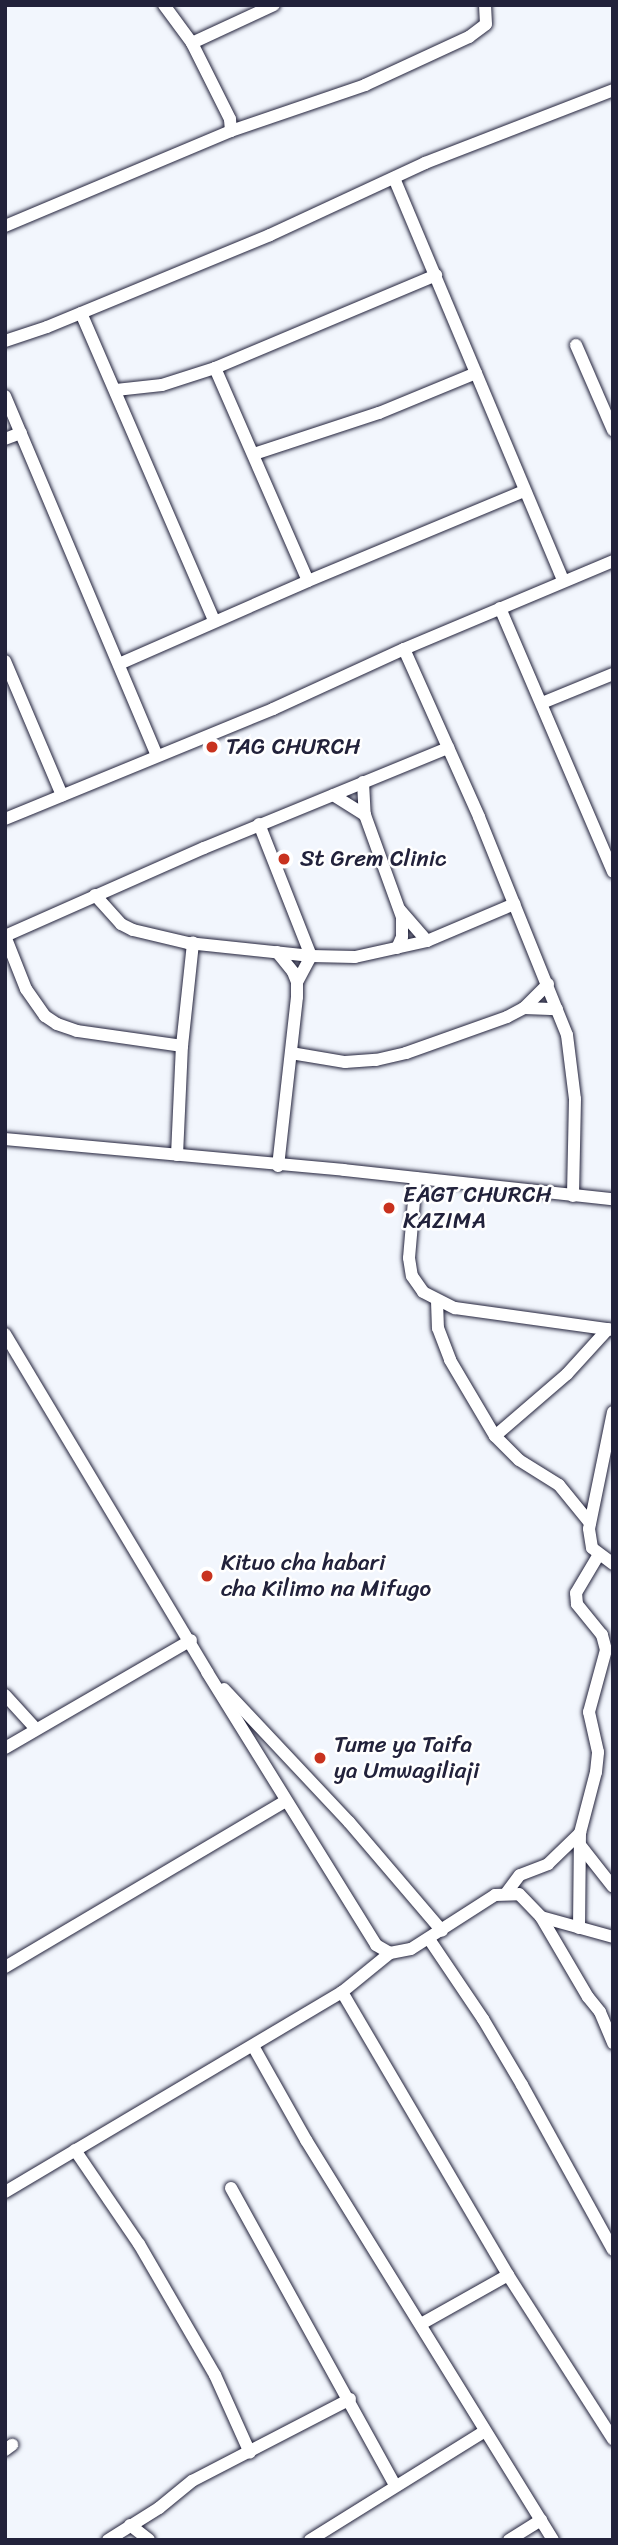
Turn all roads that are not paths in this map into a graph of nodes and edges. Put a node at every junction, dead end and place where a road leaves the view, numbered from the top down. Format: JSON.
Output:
{"nodes":[{"id":1,"x":164,"y":5,"type":"edge"},
{"id":2,"x":274,"y":5,"type":"edge"},
{"id":3,"x":485,"y":5,"type":"edge"},
{"id":4,"x":191,"y":43,"type":"junction"},
{"id":5,"x":613,"y":90,"type":"edge"},
{"id":6,"x":231,"y":131,"type":"junction"},
{"id":7,"x":394,"y":178,"type":"junction"},
{"id":8,"x":5,"y":226,"type":"edge"},
{"id":9,"x":436,"y":275,"type":"junction"},
{"id":10,"x":81,"y":313,"type":"junction"},
{"id":11,"x":5,"y":341,"type":"edge"},
{"id":12,"x":576,"y":345,"type":"dead end"},
{"id":13,"x":215,"y":368,"type":"junction"},
{"id":14,"x":476,"y":373,"type":"junction"},
{"id":15,"x":116,"y":390,"type":"junction"},
{"id":16,"x":5,"y":396,"type":"edge"},
{"id":17,"x":613,"y":430,"type":"edge"},
{"id":18,"x":21,"y":433,"type":"junction"},
{"id":19,"x":5,"y":439,"type":"edge"},
{"id":20,"x":254,"y":454,"type":"junction"},
{"id":21,"x":524,"y":491,"type":"junction"},
{"id":22,"x":613,"y":561,"type":"edge"},
{"id":23,"x":308,"y":580,"type":"junction"},
{"id":24,"x":563,"y":581,"type":"junction"},
{"id":25,"x":500,"y":608,"type":"junction"},
{"id":26,"x":214,"y":621,"type":"junction"},
{"id":27,"x":404,"y":649,"type":"junction"},
{"id":28,"x":5,"y":661,"type":"edge"},
{"id":29,"x":119,"y":664,"type":"junction"},
{"id":30,"x":613,"y":674,"type":"edge"},
{"id":31,"x":542,"y":703,"type":"junction"},
{"id":32,"x":448,"y":748,"type":"junction"},
{"id":33,"x":157,"y":755,"type":"junction"},
{"id":34,"x":363,"y":782,"type":"junction"},
{"id":35,"x":62,"y":794,"type":"junction"},
{"id":36,"x":332,"y":795,"type":"junction"},
{"id":37,"x":365,"y":815,"type":"junction"},
{"id":38,"x":5,"y":819,"type":"edge"},
{"id":39,"x":259,"y":824,"type":"junction"},
{"id":40,"x":613,"y":872,"type":"edge"},
{"id":41,"x":95,"y":895,"type":"junction"},
{"id":42,"x":514,"y":904,"type":"junction"},
{"id":43,"x":400,"y":910,"type":"junction"},
{"id":44,"x":5,"y":936,"type":"edge"},
{"id":45,"x":427,"y":941,"type":"junction"},
{"id":46,"x":193,"y":943,"type":"junction"},
{"id":47,"x":215,"y":945,"type":"junction"},
{"id":48,"x":397,"y":948,"type":"junction"},
{"id":49,"x":277,"y":952,"type":"junction"},
{"id":50,"x":311,"y":957,"type":"junction"},
{"id":51,"x":191,"y":963,"type":"junction"},
{"id":52,"x":297,"y":982,"type":"junction"},
{"id":53,"x":548,"y":984,"type":"junction"},
{"id":54,"x":524,"y":1008,"type":"junction"},
{"id":55,"x":557,"y":1009,"type":"junction"},
{"id":56,"x":182,"y":1046,"type":"junction"},
{"id":57,"x":291,"y":1053,"type":"junction"},
{"id":58,"x":5,"y":1139,"type":"edge"},
{"id":59,"x":177,"y":1155,"type":"junction"},
{"id":60,"x":278,"y":1166,"type":"junction"},
{"id":61,"x":416,"y":1178,"type":"junction"},
{"id":62,"x":573,"y":1196,"type":"junction"},
{"id":63,"x":613,"y":1199,"type":"edge"},
{"id":64,"x":437,"y":1301,"type":"junction"},
{"id":65,"x":610,"y":1330,"type":"edge"},
{"id":66,"x":5,"y":1334,"type":"edge"},
{"id":67,"x":613,"y":1412,"type":"edge"},
{"id":68,"x":495,"y":1436,"type":"junction"},
{"id":69,"x":590,"y":1523,"type":"junction"},
{"id":70,"x":598,"y":1556,"type":"junction"},
{"id":71,"x":613,"y":1564,"type":"edge"},
{"id":72,"x":191,"y":1640,"type":"junction"},
{"id":73,"x":207,"y":1672,"type":"junction"},
{"id":74,"x":5,"y":1695,"type":"edge"},
{"id":75,"x":36,"y":1729,"type":"junction"},
{"id":76,"x":5,"y":1748,"type":"edge"},
{"id":77,"x":286,"y":1801,"type":"junction"},
{"id":78,"x":580,"y":1839,"type":"junction"},
{"id":79,"x":613,"y":1888,"type":"edge"},
{"id":80,"x":507,"y":1892,"type":"junction"},
{"id":81,"x":541,"y":1917,"type":"junction"},
{"id":82,"x":579,"y":1928,"type":"junction"},
{"id":83,"x":442,"y":1931,"type":"junction"},
{"id":84,"x":613,"y":1937,"type":"edge"},
{"id":85,"x":429,"y":1939,"type":"junction"},
{"id":86,"x":390,"y":1953,"type":"junction"},
{"id":87,"x":5,"y":1967,"type":"edge"},
{"id":88,"x":342,"y":1992,"type":"junction"},
{"id":89,"x":606,"y":2011,"type":"edge"},
{"id":90,"x":613,"y":2043,"type":"edge"},
{"id":91,"x":253,"y":2046,"type":"junction"},
{"id":92,"x":75,"y":2150,"type":"junction"},
{"id":93,"x":232,"y":2188,"type":"dead end"},
{"id":94,"x":5,"y":2192,"type":"edge"},
{"id":95,"x":613,"y":2250,"type":"edge"},
{"id":96,"x":508,"y":2275,"type":"junction"},
{"id":97,"x":421,"y":2324,"type":"junction"},
{"id":98,"x":350,"y":2399,"type":"junction"},
{"id":99,"x":485,"y":2431,"type":"junction"},
{"id":100,"x":613,"y":2439,"type":"edge"},
{"id":101,"x":250,"y":2453,"type":"junction"},
{"id":102,"x":395,"y":2485,"type":"junction"},
{"id":103,"x":541,"y":2520,"type":"junction"},
{"id":104,"x":130,"y":2525,"type":"junction"},
{"id":105,"x":108,"y":2540,"type":"edge"},
{"id":106,"x":149,"y":2540,"type":"edge"},
{"id":107,"x":310,"y":2540,"type":"edge"},
{"id":108,"x":509,"y":2540,"type":"edge"},
{"id":109,"x":553,"y":2540,"type":"edge"}],
"edges":[{"from":1,"to":4,"type":"street"},
{"from":2,"to":4,"type":"street"},
{"from":3,"to":6,"type":"street"},
{"from":4,"to":6,"type":"street"},
{"from":5,"to":7,"type":"street"},
{"from":6,"to":8,"type":"street"},
{"from":7,"to":9,"type":"street"},
{"from":7,"to":10,"type":"street"},
{"from":9,"to":13,"type":"street"},
{"from":9,"to":14,"type":"street"},
{"from":10,"to":11,"type":"street"},
{"from":10,"to":15,"type":"street"},
{"from":12,"to":17,"type":"street"},
{"from":13,"to":15,"type":"street"},
{"from":13,"to":20,"type":"street"},
{"from":14,"to":20,"type":"street"},
{"from":14,"to":21,"type":"street"},
{"from":15,"to":26,"type":"street"},
{"from":16,"to":18,"type":"street"},
{"from":18,"to":19,"type":"street"},
{"from":18,"to":29,"type":"street"},
{"from":20,"to":23,"type":"street"},
{"from":21,"to":23,"type":"street"},
{"from":21,"to":24,"type":"street"},
{"from":22,"to":24,"type":"street"},
{"from":23,"to":26,"type":"street"},
{"from":24,"to":25,"type":"street"},
{"from":25,"to":27,"type":"street"},
{"from":25,"to":31,"type":"street"},
{"from":26,"to":29,"type":"street"},
{"from":27,"to":32,"type":"street"},
{"from":27,"to":33,"type":"street"},
{"from":28,"to":35,"type":"street"},
{"from":29,"to":33,"type":"street"},
{"from":30,"to":31,"type":"street"},
{"from":31,"to":40,"type":"street"},
{"from":32,"to":34,"type":"street"},
{"from":32,"to":42,"type":"street"},
{"from":33,"to":35,"type":"street"},
{"from":34,"to":36,"type":"street"},
{"from":34,"to":37,"type":"street"},
{"from":35,"to":38,"type":"street"},
{"from":36,"to":37,"type":"street"},
{"from":36,"to":39,"type":"street"},
{"from":37,"to":43,"type":"street"},
{"from":39,"to":41,"type":"street"},
{"from":39,"to":50,"type":"street"},
{"from":41,"to":44,"type":"street"},
{"from":41,"to":46,"type":"street"},
{"from":42,"to":45,"type":"street"},
{"from":42,"to":53,"type":"street"},
{"from":43,"to":45,"type":"street"},
{"from":43,"to":48,"type":"street"},
{"from":44,"to":56,"type":"street"},
{"from":45,"to":48,"type":"street"},
{"from":46,"to":47,"type":"street"},
{"from":46,"to":51,"type":"street"},
{"from":47,"to":49,"type":"street"},
{"from":47,"to":51,"type":"street"},
{"from":48,"to":50,"type":"street"},
{"from":49,"to":50,"type":"street"},
{"from":49,"to":52,"type":"street"},
{"from":50,"to":52,"type":"street"},
{"from":51,"to":56,"type":"street"},
{"from":52,"to":57,"type":"street"},
{"from":53,"to":54,"type":"street"},
{"from":53,"to":55,"type":"street"},
{"from":54,"to":55,"type":"street"},
{"from":54,"to":57,"type":"street"},
{"from":55,"to":62,"type":"street"},
{"from":56,"to":59,"type":"street"},
{"from":57,"to":60,"type":"street"},
{"from":58,"to":59,"type":"street"},
{"from":59,"to":60,"type":"street"},
{"from":60,"to":61,"type":"street"},
{"from":61,"to":62,"type":"street"},
{"from":61,"to":64,"type":"street"},
{"from":62,"to":63,"type":"street"},
{"from":64,"to":65,"type":"street"},
{"from":64,"to":68,"type":"street"},
{"from":65,"to":68,"type":"street"},
{"from":66,"to":72,"type":"street"},
{"from":67,"to":69,"type":"street"},
{"from":68,"to":69,"type":"street"},
{"from":69,"to":70,"type":"street"},
{"from":70,"to":71,"type":"street"},
{"from":70,"to":78,"type":"street"},
{"from":72,"to":73,"type":"street"},
{"from":72,"to":75,"type":"street"},
{"from":73,"to":77,"type":"street"},
{"from":73,"to":83,"type":"street"},
{"from":74,"to":75,"type":"street"},
{"from":75,"to":76,"type":"street"},
{"from":77,"to":86,"type":"street"},
{"from":77,"to":87,"type":"street"},
{"from":78,"to":79,"type":"street"},
{"from":78,"to":80,"type":"street"},
{"from":78,"to":82,"type":"street"},
{"from":80,"to":81,"type":"street"},
{"from":80,"to":83,"type":"street"},
{"from":81,"to":82,"type":"street"},
{"from":81,"to":89,"type":"street"},
{"from":82,"to":84,"type":"street"},
{"from":83,"to":85,"type":"street"},
{"from":85,"to":86,"type":"street"},
{"from":85,"to":95,"type":"street"},
{"from":86,"to":88,"type":"street"},
{"from":88,"to":91,"type":"street"},
{"from":88,"to":96,"type":"street"},
{"from":89,"to":90,"type":"street"},
{"from":91,"to":92,"type":"street"},
{"from":91,"to":97,"type":"street"},
{"from":92,"to":94,"type":"street"},
{"from":92,"to":101,"type":"street"},
{"from":93,"to":98,"type":"street"},
{"from":96,"to":97,"type":"street"},
{"from":96,"to":100,"type":"street"},
{"from":97,"to":99,"type":"street"},
{"from":98,"to":101,"type":"street"},
{"from":98,"to":102,"type":"street"},
{"from":99,"to":102,"type":"street"},
{"from":99,"to":103,"type":"street"},
{"from":101,"to":104,"type":"street"},
{"from":102,"to":107,"type":"street"},
{"from":103,"to":108,"type":"street"},
{"from":103,"to":109,"type":"street"},
{"from":104,"to":105,"type":"street"},
{"from":104,"to":106,"type":"street"}]}
